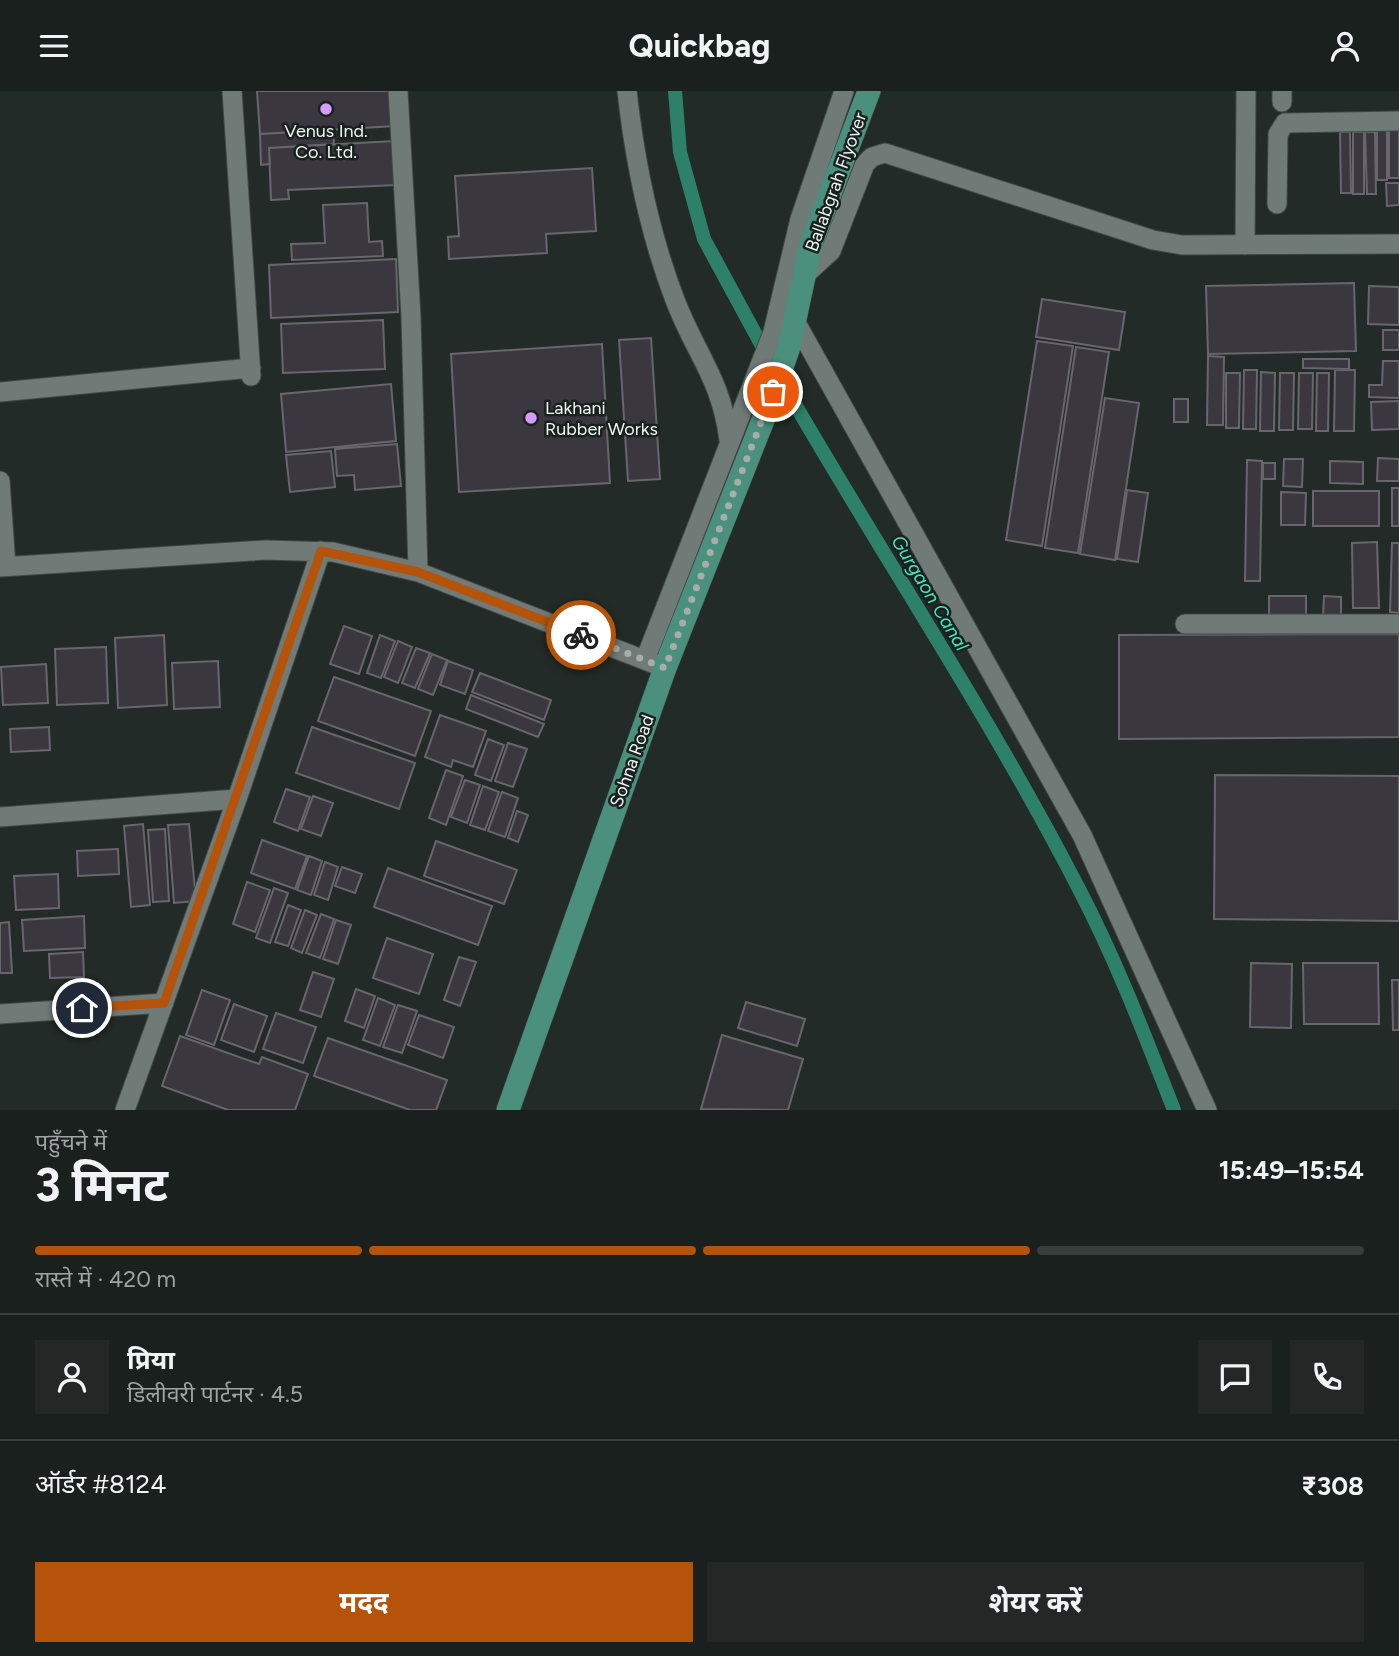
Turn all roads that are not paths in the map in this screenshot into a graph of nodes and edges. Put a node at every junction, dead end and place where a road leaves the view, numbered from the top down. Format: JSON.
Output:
{"nodes":[{"id":1,"x":232,"y":91,"type":"edge"},
{"id":2,"x":398,"y":91,"type":"edge"},
{"id":3,"x":627,"y":91,"type":"edge"},
{"id":4,"x":844,"y":91,"type":"edge"},
{"id":5,"x":869,"y":91,"type":"edge"},
{"id":6,"x":1246,"y":91,"type":"edge"},
{"id":7,"x":1399,"y":121,"type":"edge"},
{"id":8,"x":1246,"y":126,"type":"junction"},
{"id":9,"x":1279,"y":127,"type":"junction"},
{"id":10,"x":1246,"y":200,"type":"junction"},
{"id":11,"x":1399,"y":244,"type":"edge"},
{"id":12,"x":1245,"y":245,"type":"junction"},
{"id":13,"x":798,"y":272,"type":"junction"},
{"id":14,"x":796,"y":321,"type":"junction"},
{"id":15,"x":781,"y":339,"type":"junction"},
{"id":16,"x":0,"y":392,"type":"edge"},
{"id":17,"x":729,"y":445,"type":"junction"},
{"id":18,"x":0,"y":481,"type":"edge"},
{"id":19,"x":321,"y":551,"type":"junction"},
{"id":20,"x":3,"y":567,"type":"edge"},
{"id":21,"x":418,"y":572,"type":"junction"},
{"id":22,"x":1185,"y":624,"type":"dead end"},
{"id":23,"x":1399,"y":624,"type":"edge"},
{"id":24,"x":655,"y":664,"type":"junction"},
{"id":25,"x":237,"y":799,"type":"junction"},
{"id":26,"x":0,"y":817,"type":"edge"},
{"id":27,"x":164,"y":1003,"type":"junction"},
{"id":28,"x":0,"y":1014,"type":"edge"},
{"id":29,"x":125,"y":1110,"type":"edge"},
{"id":30,"x":508,"y":1110,"type":"edge"},
{"id":31,"x":1208,"y":1110,"type":"edge"}],
"edges":[{"from":1,"to":16,"type":"street"},
{"from":2,"to":21,"type":"street"},
{"from":3,"to":17,"type":"street"},
{"from":4,"to":13,"type":"street"},
{"from":5,"to":13,"type":"main road","name":"Ballabgrah Flyover"},
{"from":6,"to":8,"type":"street"},
{"from":7,"to":9,"type":"street"},
{"from":8,"to":9,"type":"street"},
{"from":8,"to":10,"type":"street"},
{"from":9,"to":10,"type":"street"},
{"from":10,"to":12,"type":"street"},
{"from":11,"to":12,"type":"street"},
{"from":12,"to":13,"type":"street"},
{"from":13,"to":14,"type":"main road","name":"Ballabgrah Flyover"},
{"from":13,"to":15,"type":"street"},
{"from":14,"to":15,"type":"main road","name":"Ballabgrah Flyover"},
{"from":14,"to":31,"type":"street"},
{"from":15,"to":17,"type":"street"},
{"from":15,"to":24,"type":"main road","name":"Sohna Road"},
{"from":17,"to":24,"type":"street"},
{"from":18,"to":20,"type":"street"},
{"from":19,"to":20,"type":"street"},
{"from":19,"to":21,"type":"street"},
{"from":19,"to":25,"type":"street"},
{"from":21,"to":24,"type":"street"},
{"from":22,"to":23,"type":"street"},
{"from":24,"to":30,"type":"main road","name":"Sohna Road"},
{"from":25,"to":26,"type":"street"},
{"from":25,"to":27,"type":"street"},
{"from":27,"to":28,"type":"street"},
{"from":27,"to":29,"type":"street"}]}
